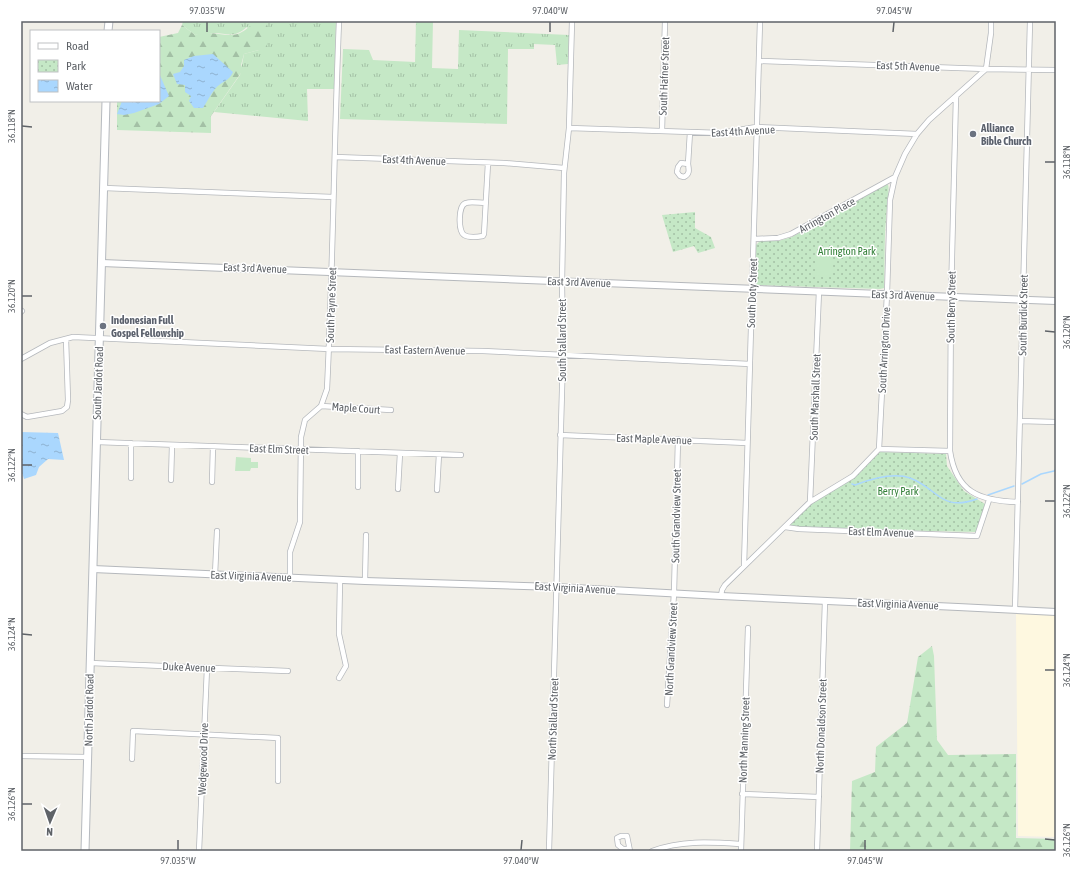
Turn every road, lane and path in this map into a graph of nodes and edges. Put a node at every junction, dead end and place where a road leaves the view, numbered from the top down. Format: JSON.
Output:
{"nodes":[{"id":1,"x":339,"y":21,"type":"edge"},
{"id":2,"x":572,"y":21,"type":"edge"},
{"id":3,"x":665,"y":21,"type":"edge"},
{"id":4,"x":760,"y":21,"type":"edge"},
{"id":5,"x":991,"y":21,"type":"edge"},
{"id":6,"x":1030,"y":21,"type":"edge"},
{"id":7,"x":759,"y":61,"type":"junction"},
{"id":8,"x":986,"y":69,"type":"junction"},
{"id":9,"x":1030,"y":69,"type":"junction"},
{"id":10,"x":1056,"y":70,"type":"edge"},
{"id":11,"x":956,"y":96,"type":"junction"},
{"id":12,"x":106,"y":102,"type":"edge"},
{"id":13,"x":756,"y":127,"type":"junction"},
{"id":14,"x":569,"y":128,"type":"junction"},
{"id":15,"x":662,"y":131,"type":"junction"},
{"id":16,"x":690,"y":132,"type":"junction"},
{"id":17,"x":916,"y":134,"type":"junction"},
{"id":18,"x":335,"y":157,"type":"junction"},
{"id":19,"x":488,"y":163,"type":"junction"},
{"id":20,"x":688,"y":164,"type":"dead end"},
{"id":21,"x":564,"y":168,"type":"junction"},
{"id":22,"x":895,"y":177,"type":"junction"},
{"id":23,"x":104,"y":188,"type":"junction"},
{"id":24,"x":333,"y":197,"type":"junction"},
{"id":25,"x":485,"y":203,"type":"junction"},
{"id":26,"x":754,"y":239,"type":"junction"},
{"id":27,"x":102,"y":263,"type":"junction"},
{"id":28,"x":332,"y":271,"type":"junction"},
{"id":29,"x":562,"y":282,"type":"junction"},
{"id":30,"x":753,"y":289,"type":"junction"},
{"id":31,"x":820,"y":291,"type":"junction"},
{"id":32,"x":887,"y":294,"type":"junction"},
{"id":33,"x":951,"y":297,"type":"junction"},
{"id":34,"x":1023,"y":299,"type":"junction"},
{"id":35,"x":1056,"y":301,"type":"edge"},
{"id":36,"x":66,"y":339,"type":"junction"},
{"id":37,"x":100,"y":339,"type":"junction"},
{"id":38,"x":329,"y":349,"type":"junction"},
{"id":39,"x":563,"y":355,"type":"junction"},
{"id":40,"x":21,"y":359,"type":"edge"},
{"id":41,"x":750,"y":364,"type":"junction"},
{"id":42,"x":321,"y":406,"type":"junction"},
{"id":43,"x":391,"y":410,"type":"dead end"},
{"id":44,"x":21,"y":414,"type":"edge"},
{"id":45,"x":1020,"y":421,"type":"junction"},
{"id":46,"x":1056,"y":422,"type":"edge"},
{"id":47,"x":560,"y":435,"type":"junction"},
{"id":48,"x":678,"y":440,"type":"junction"},
{"id":49,"x":97,"y":442,"type":"junction"},
{"id":50,"x":131,"y":443,"type":"junction"},
{"id":51,"x":747,"y":443,"type":"junction"},
{"id":52,"x":172,"y":445,"type":"junction"},
{"id":53,"x":213,"y":446,"type":"junction"},
{"id":54,"x":302,"y":449,"type":"junction"},
{"id":55,"x":879,"y":449,"type":"junction"},
{"id":56,"x":358,"y":451,"type":"junction"},
{"id":57,"x":950,"y":451,"type":"junction"},
{"id":58,"x":400,"y":453,"type":"junction"},
{"id":59,"x":439,"y":454,"type":"junction"},
{"id":60,"x":461,"y":455,"type":"dead end"},
{"id":61,"x":131,"y":478,"type":"dead end"},
{"id":62,"x":171,"y":480,"type":"dead end"},
{"id":63,"x":212,"y":482,"type":"dead end"},
{"id":64,"x":358,"y":487,"type":"dead end"},
{"id":65,"x":398,"y":489,"type":"dead end"},
{"id":66,"x":437,"y":490,"type":"dead end"},
{"id":67,"x":989,"y":500,"type":"junction"},
{"id":68,"x":810,"y":502,"type":"junction"},
{"id":69,"x":1018,"y":502,"type":"junction"},
{"id":70,"x":785,"y":527,"type":"junction"},
{"id":71,"x":217,"y":531,"type":"dead end"},
{"id":72,"x":366,"y":535,"type":"dead end"},
{"id":73,"x":744,"y":566,"type":"junction"},
{"id":74,"x":93,"y":569,"type":"junction"},
{"id":75,"x":216,"y":575,"type":"junction"},
{"id":76,"x":290,"y":578,"type":"junction"},
{"id":77,"x":340,"y":580,"type":"junction"},
{"id":78,"x":365,"y":581,"type":"junction"},
{"id":79,"x":556,"y":587,"type":"junction"},
{"id":80,"x":674,"y":593,"type":"junction"},
{"id":81,"x":721,"y":596,"type":"junction"},
{"id":82,"x":825,"y":601,"type":"junction"},
{"id":83,"x":1015,"y":610,"type":"junction"},
{"id":84,"x":1056,"y":612,"type":"edge"},
{"id":85,"x":748,"y":628,"type":"dead end"},
{"id":86,"x":90,"y":663,"type":"junction"},
{"id":87,"x":207,"y":668,"type":"junction"},
{"id":88,"x":288,"y":671,"type":"dead end"},
{"id":89,"x":339,"y":678,"type":"dead end"},
{"id":90,"x":667,"y":705,"type":"dead end"},
{"id":91,"x":204,"y":735,"type":"junction"},
{"id":92,"x":21,"y":756,"type":"edge"},
{"id":93,"x":87,"y":757,"type":"junction"},
{"id":94,"x":132,"y":759,"type":"dead end"},
{"id":95,"x":278,"y":781,"type":"dead end"},
{"id":96,"x":742,"y":794,"type":"junction"},
{"id":97,"x":819,"y":797,"type":"junction"},
{"id":98,"x":741,"y":844,"type":"junction"},
{"id":99,"x":84,"y":851,"type":"edge"},
{"id":100,"x":199,"y":851,"type":"edge"},
{"id":101,"x":549,"y":851,"type":"edge"},
{"id":102,"x":652,"y":851,"type":"edge"},
{"id":103,"x":741,"y":851,"type":"edge"},
{"id":104,"x":817,"y":851,"type":"edge"}],
"edges":[{"from":1,"to":18,"type":"street","name":"South Payne Street"},
{"from":2,"to":14,"type":"street","name":"South Stallard Street"},
{"from":3,"to":15,"type":"street","name":"South Hafner Street"},
{"from":4,"to":7,"type":"street","name":"South Doty Street"},
{"from":5,"to":8,"type":"street"},
{"from":6,"to":9,"type":"street","name":"South Burdick Street"},
{"from":7,"to":8,"type":"street","name":"East 5th Avenue"},
{"from":7,"to":13,"type":"street","name":"South Doty Street"},
{"from":8,"to":9,"type":"street","name":"East 5th Avenue"},
{"from":8,"to":11,"type":"street","name":"South Arrington Drive"},
{"from":9,"to":10,"type":"street","name":"East 5th Avenue"},
{"from":9,"to":34,"type":"street","name":"South Burdick Street"},
{"from":11,"to":17,"type":"street","name":"South Arrington Drive"},
{"from":11,"to":33,"type":"street","name":"South Berry Street"},
{"from":12,"to":23,"type":"main road","name":"South Jardot Road"},
{"from":13,"to":16,"type":"street","name":"East 4th Avenue"},
{"from":13,"to":17,"type":"street","name":"East 4th Avenue"},
{"from":13,"to":26,"type":"street","name":"South Doty Street"},
{"from":14,"to":15,"type":"street","name":"East 4th Avenue"},
{"from":14,"to":21,"type":"street","name":"South Stallard Street"},
{"from":15,"to":16,"type":"street","name":"East 4th Avenue"},
{"from":16,"to":20,"type":"street"},
{"from":17,"to":22,"type":"street","name":"South Arrington Drive"},
{"from":18,"to":19,"type":"street","name":"East 4th Avenue"},
{"from":18,"to":24,"type":"street","name":"South Payne Street"},
{"from":19,"to":21,"type":"street","name":"East 4th Avenue"},
{"from":19,"to":25,"type":"street"},
{"from":21,"to":29,"type":"street","name":"South Stallard Street"},
{"from":22,"to":26,"type":"street","name":"Arrington Place"},
{"from":22,"to":32,"type":"street","name":"South Arrington Drive"},
{"from":23,"to":24,"type":"street"},
{"from":23,"to":27,"type":"main road","name":"South Jardot Road"},
{"from":24,"to":28,"type":"street","name":"South Payne Street"},
{"from":25,"to":25,"type":"street"},
{"from":26,"to":30,"type":"street","name":"South Doty Street"},
{"from":27,"to":28,"type":"street","name":"East 3rd Avenue"},
{"from":27,"to":37,"type":"main road","name":"South Jardot Road"},
{"from":28,"to":29,"type":"street","name":"East 3rd Avenue"},
{"from":28,"to":38,"type":"street","name":"South Payne Street"},
{"from":29,"to":30,"type":"street","name":"East 3rd Avenue"},
{"from":29,"to":39,"type":"street","name":"South Stallard Street"},
{"from":30,"to":31,"type":"street","name":"East 3rd Avenue"},
{"from":30,"to":41,"type":"street","name":"South Doty Street"},
{"from":31,"to":32,"type":"street","name":"East 3rd Avenue"},
{"from":31,"to":68,"type":"street","name":"South Marshall Street"},
{"from":32,"to":33,"type":"street","name":"East 3rd Avenue"},
{"from":32,"to":55,"type":"street","name":"South Arrington Drive"},
{"from":33,"to":34,"type":"street","name":"East 3rd Avenue"},
{"from":33,"to":57,"type":"street","name":"South Berry Street"},
{"from":34,"to":35,"type":"street","name":"East 3rd Avenue"},
{"from":34,"to":45,"type":"street","name":"South Burdick Street"},
{"from":36,"to":37,"type":"street","name":"East Eastern Avenue"},
{"from":36,"to":40,"type":"street","name":"East Eastern Avenue"},
{"from":36,"to":44,"type":"street"},
{"from":37,"to":38,"type":"street","name":"East Eastern Avenue"},
{"from":37,"to":49,"type":"main road","name":"South Jardot Road"},
{"from":38,"to":39,"type":"street","name":"East Eastern Avenue"},
{"from":38,"to":42,"type":"street","name":"South Payne Street"},
{"from":39,"to":41,"type":"street","name":"East Eastern Avenue"},
{"from":39,"to":47,"type":"street","name":"South Stallard Street"},
{"from":41,"to":51,"type":"street","name":"South Doty Street"},
{"from":42,"to":43,"type":"street","name":"Maple Court"},
{"from":42,"to":54,"type":"street"},
{"from":45,"to":46,"type":"street"},
{"from":45,"to":69,"type":"street","name":"South Burdick Street"},
{"from":47,"to":48,"type":"street","name":"East Maple Avenue"},
{"from":47,"to":79,"type":"street","name":"South Stallard Street"},
{"from":48,"to":51,"type":"street","name":"East Maple Avenue"},
{"from":48,"to":80,"type":"street","name":"South Grandview Street"},
{"from":49,"to":50,"type":"street","name":"East Elm Street"},
{"from":49,"to":74,"type":"main road","name":"South Jardot Road"},
{"from":50,"to":52,"type":"street","name":"East Elm Street"},
{"from":50,"to":61,"type":"street"},
{"from":51,"to":73,"type":"street","name":"South Doty Street"},
{"from":52,"to":53,"type":"street","name":"East Elm Street"},
{"from":52,"to":62,"type":"street"},
{"from":53,"to":54,"type":"street","name":"East Elm Street"},
{"from":53,"to":63,"type":"street"},
{"from":54,"to":56,"type":"street","name":"East Elm Street"},
{"from":54,"to":76,"type":"street"},
{"from":55,"to":57,"type":"street"},
{"from":55,"to":68,"type":"street"},
{"from":56,"to":58,"type":"street","name":"East Elm Street"},
{"from":56,"to":64,"type":"street"},
{"from":57,"to":67,"type":"street","name":"South Berry Street"},
{"from":58,"to":59,"type":"street","name":"East Elm Street"},
{"from":58,"to":65,"type":"street"},
{"from":59,"to":60,"type":"street","name":"East Elm Street"},
{"from":59,"to":66,"type":"street"},
{"from":67,"to":69,"type":"street","name":"South Berry Street"},
{"from":67,"to":70,"type":"street","name":"East Elm Avenue"},
{"from":68,"to":70,"type":"street"},
{"from":69,"to":83,"type":"street","name":"South Burdick Street"},
{"from":70,"to":73,"type":"street"},
{"from":71,"to":75,"type":"street"},
{"from":72,"to":78,"type":"street"},
{"from":73,"to":81,"type":"street"},
{"from":74,"to":75,"type":"street","name":"East Virginia Avenue"},
{"from":74,"to":86,"type":"main road","name":"North Jardot Road"},
{"from":75,"to":76,"type":"street","name":"East Virginia Avenue"},
{"from":76,"to":77,"type":"street","name":"East Virginia Avenue"},
{"from":77,"to":78,"type":"street","name":"East Virginia Avenue"},
{"from":77,"to":89,"type":"street"},
{"from":78,"to":79,"type":"street","name":"East Virginia Avenue"},
{"from":79,"to":80,"type":"street","name":"East Virginia Avenue"},
{"from":79,"to":101,"type":"street","name":"North Stallard Street"},
{"from":80,"to":81,"type":"street","name":"East Virginia Avenue"},
{"from":80,"to":90,"type":"street","name":"North Grandview Street"},
{"from":81,"to":82,"type":"street","name":"East Virginia Avenue"},
{"from":82,"to":83,"type":"street","name":"East Virginia Avenue"},
{"from":82,"to":97,"type":"street","name":"North Donaldson Street"},
{"from":83,"to":84,"type":"street","name":"East Virginia Avenue"},
{"from":85,"to":96,"type":"street","name":"North Manning Street"},
{"from":86,"to":87,"type":"street","name":"Duke Avenue"},
{"from":86,"to":93,"type":"main road","name":"North Jardot Road"},
{"from":87,"to":88,"type":"street","name":"Duke Avenue"},
{"from":87,"to":91,"type":"street","name":"Wedgewood Drive"},
{"from":91,"to":94,"type":"street"},
{"from":91,"to":95,"type":"street"},
{"from":91,"to":100,"type":"street","name":"Wedgewood Drive"},
{"from":92,"to":93,"type":"street"},
{"from":93,"to":99,"type":"main road","name":"North Jardot Road"},
{"from":96,"to":97,"type":"street"},
{"from":96,"to":98,"type":"street","name":"North Manning Street"},
{"from":97,"to":104,"type":"street","name":"North Donaldson Street"},
{"from":98,"to":102,"type":"street"},
{"from":98,"to":103,"type":"street","name":"North Manning Street"}]}
